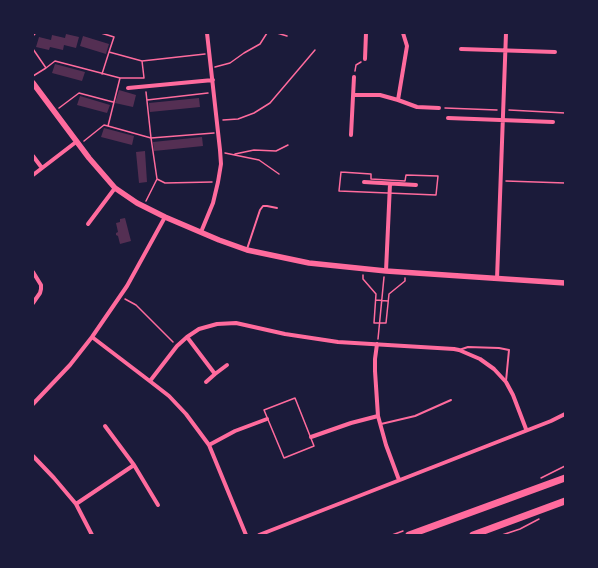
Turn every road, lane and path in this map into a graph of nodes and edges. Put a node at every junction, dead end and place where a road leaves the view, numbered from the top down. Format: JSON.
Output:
{"nodes":[{"id":1,"x":102,"y":33,"type":"edge"},
{"id":2,"x":207,"y":33,"type":"edge"},
{"id":3,"x":267,"y":33,"type":"edge"},
{"id":4,"x":277,"y":33,"type":"edge"},
{"id":5,"x":366,"y":33,"type":"edge"},
{"id":6,"x":506,"y":33,"type":"edge"},
{"id":7,"x":406,"y":34,"type":"edge"},
{"id":8,"x":287,"y":36,"type":"dead end"},
{"id":9,"x":33,"y":49,"type":"edge"},
{"id":10,"x":461,"y":49,"type":"dead end"},
{"id":11,"x":315,"y":50,"type":"dead end"},
{"id":12,"x":505,"y":50,"type":"junction"},
{"id":13,"x":109,"y":52,"type":"junction"},
{"id":14,"x":555,"y":52,"type":"dead end"},
{"id":15,"x":209,"y":54,"type":"junction"},
{"id":16,"x":365,"y":59,"type":"joint"},
{"id":17,"x":142,"y":61,"type":"junction"},
{"id":18,"x":46,"y":68,"type":"junction"},
{"id":19,"x":211,"y":68,"type":"junction"},
{"id":20,"x":102,"y":74,"type":"junction"},
{"id":21,"x":33,"y":76,"type":"edge"},
{"id":22,"x":354,"y":77,"type":"joint"},
{"id":23,"x":120,"y":78,"type":"junction"},
{"id":24,"x":213,"y":80,"type":"junction"},
{"id":25,"x":33,"y":83,"type":"edge"},
{"id":26,"x":145,"y":87,"type":"junction"},
{"id":27,"x":128,"y":88,"type":"dead end"},
{"id":28,"x":214,"y":93,"type":"junction"},
{"id":29,"x":354,"y":94,"type":"junction"},
{"id":30,"x":147,"y":100,"type":"junction"},
{"id":31,"x":398,"y":100,"type":"junction"},
{"id":32,"x":114,"y":102,"type":"junction"},
{"id":33,"x":439,"y":108,"type":"joint"},
{"id":34,"x":503,"y":110,"type":"junction"},
{"id":35,"x":54,"y":112,"type":"junction"},
{"id":36,"x":565,"y":113,"type":"edge"},
{"id":37,"x":448,"y":118,"type":"dead end"},
{"id":38,"x":217,"y":120,"type":"junction"},
{"id":39,"x":503,"y":120,"type":"junction"},
{"id":40,"x":553,"y":122,"type":"dead end"},
{"id":41,"x":108,"y":126,"type":"junction"},
{"id":42,"x":218,"y":132,"type":"junction"},
{"id":43,"x":351,"y":135,"type":"dead end"},
{"id":44,"x":151,"y":138,"type":"junction"},
{"id":45,"x":78,"y":143,"type":"junction"},
{"id":46,"x":288,"y":145,"type":"dead end"},
{"id":47,"x":223,"y":153,"type":"dead end"},
{"id":48,"x":233,"y":154,"type":"junction"},
{"id":49,"x":33,"y":156,"type":"edge"},
{"id":50,"x":42,"y":168,"type":"junction"},
{"id":51,"x":280,"y":174,"type":"dead end"},
{"id":52,"x":33,"y":175,"type":"edge"},
{"id":53,"x":157,"y":179,"type":"junction"},
{"id":54,"x":500,"y":181,"type":"junction"},
{"id":55,"x":218,"y":182,"type":"junction"},
{"id":56,"x":364,"y":182,"type":"dead end"},
{"id":57,"x":565,"y":183,"type":"edge"},
{"id":58,"x":390,"y":184,"type":"junction"},
{"id":59,"x":416,"y":185,"type":"dead end"},
{"id":60,"x":115,"y":188,"type":"junction"},
{"id":61,"x":143,"y":206,"type":"junction"},
{"id":62,"x":278,"y":208,"type":"dead end"},
{"id":63,"x":165,"y":217,"type":"junction"},
{"id":64,"x":88,"y":224,"type":"dead end"},
{"id":65,"x":201,"y":232,"type":"junction"},
{"id":66,"x":247,"y":250,"type":"junction"},
{"id":67,"x":363,"y":269,"type":"junction"},
{"id":68,"x":386,"y":271,"type":"junction"},
{"id":69,"x":33,"y":272,"type":"edge"},
{"id":70,"x":406,"y":272,"type":"junction"},
{"id":71,"x":497,"y":279,"type":"junction"},
{"id":72,"x":565,"y":283,"type":"edge"},
{"id":73,"x":120,"y":296,"type":"junction"},
{"id":74,"x":376,"y":300,"type":"junction"},
{"id":75,"x":381,"y":300,"type":"junction"},
{"id":76,"x":388,"y":301,"type":"junction"},
{"id":77,"x":33,"y":303,"type":"edge"},
{"id":78,"x":380,"y":323,"type":"junction"},
{"id":79,"x":92,"y":337,"type":"junction"},
{"id":80,"x":186,"y":337,"type":"junction"},
{"id":81,"x":378,"y":344,"type":"junction"},
{"id":82,"x":177,"y":346,"type":"junction"},
{"id":83,"x":459,"y":350,"type":"junction"},
{"id":84,"x":227,"y":365,"type":"dead end"},
{"id":85,"x":215,"y":374,"type":"junction"},
{"id":86,"x":150,"y":381,"type":"junction"},
{"id":87,"x":206,"y":382,"type":"dead end"},
{"id":88,"x":506,"y":382,"type":"junction"},
{"id":89,"x":451,"y":400,"type":"dead end"},
{"id":90,"x":33,"y":404,"type":"edge"},
{"id":91,"x":565,"y":414,"type":"edge"},
{"id":92,"x":378,"y":416,"type":"junction"},
{"id":93,"x":267,"y":419,"type":"junction"},
{"id":94,"x":380,"y":424,"type":"junction"},
{"id":95,"x":105,"y":426,"type":"dead end"},
{"id":96,"x":526,"y":429,"type":"junction"},
{"id":97,"x":311,"y":437,"type":"junction"},
{"id":98,"x":209,"y":446,"type":"junction"},
{"id":99,"x":33,"y":456,"type":"edge"},
{"id":100,"x":134,"y":465,"type":"junction"},
{"id":101,"x":565,"y":478,"type":"edge"},
{"id":102,"x":399,"y":480,"type":"junction"},
{"id":103,"x":565,"y":501,"type":"edge"},
{"id":104,"x":76,"y":504,"type":"junction"},
{"id":105,"x":158,"y":505,"type":"dead end"},
{"id":106,"x":542,"y":518,"type":"dead end"},
{"id":107,"x":92,"y":535,"type":"edge"},
{"id":108,"x":246,"y":535,"type":"edge"},
{"id":109,"x":259,"y":535,"type":"edge"},
{"id":110,"x":409,"y":535,"type":"edge"},
{"id":111,"x":473,"y":535,"type":"edge"},
{"id":112,"x":502,"y":535,"type":"edge"}],
"edges":[{"from":1,"to":13,"type":"path"},
{"from":2,"to":15,"type":"street"},
{"from":3,"to":19,"type":"path"},
{"from":4,"to":8,"type":"path"},
{"from":5,"to":16,"type":"street"},
{"from":6,"to":12,"type":"street"},
{"from":7,"to":31,"type":"street"},
{"from":9,"to":18,"type":"path"},
{"from":10,"to":12,"type":"street"},
{"from":11,"to":38,"type":"path"},
{"from":12,"to":14,"type":"street"},
{"from":12,"to":34,"type":"street"},
{"from":13,"to":17,"type":"path"},
{"from":13,"to":20,"type":"path"},
{"from":15,"to":17,"type":"path"},
{"from":15,"to":19,"type":"street"},
{"from":16,"to":22,"type":"path"},
{"from":17,"to":23,"type":"path"},
{"from":18,"to":20,"type":"path"},
{"from":18,"to":21,"type":"path"},
{"from":19,"to":24,"type":"street"},
{"from":20,"to":23,"type":"path"},
{"from":22,"to":29,"type":"street"},
{"from":23,"to":32,"type":"path"},
{"from":24,"to":26,"type":"street"},
{"from":24,"to":28,"type":"street"},
{"from":25,"to":35,"type":"street"},
{"from":26,"to":27,"type":"street"},
{"from":26,"to":30,"type":"path"},
{"from":28,"to":30,"type":"path"},
{"from":28,"to":38,"type":"street"},
{"from":29,"to":31,"type":"street"},
{"from":29,"to":43,"type":"street"},
{"from":30,"to":44,"type":"path"},
{"from":31,"to":33,"type":"street"},
{"from":32,"to":35,"type":"path"},
{"from":32,"to":41,"type":"path"},
{"from":33,"to":34,"type":"path"},
{"from":34,"to":36,"type":"path"},
{"from":34,"to":39,"type":"street"},
{"from":35,"to":45,"type":"street"},
{"from":37,"to":39,"type":"street"},
{"from":38,"to":42,"type":"street"},
{"from":39,"to":40,"type":"street"},
{"from":39,"to":54,"type":"street"},
{"from":41,"to":44,"type":"path"},
{"from":41,"to":45,"type":"path"},
{"from":42,"to":44,"type":"path"},
{"from":42,"to":55,"type":"street"},
{"from":44,"to":53,"type":"path"},
{"from":45,"to":50,"type":"street"},
{"from":45,"to":60,"type":"street"},
{"from":46,"to":48,"type":"path"},
{"from":47,"to":48,"type":"path"},
{"from":48,"to":51,"type":"path"},
{"from":49,"to":50,"type":"street"},
{"from":50,"to":52,"type":"street"},
{"from":53,"to":55,"type":"path"},
{"from":53,"to":61,"type":"path"},
{"from":54,"to":57,"type":"path"},
{"from":54,"to":71,"type":"street"},
{"from":55,"to":65,"type":"street"},
{"from":56,"to":58,"type":"street"},
{"from":58,"to":59,"type":"street"},
{"from":58,"to":68,"type":"street"},
{"from":60,"to":61,"type":"street"},
{"from":60,"to":64,"type":"street"},
{"from":61,"to":63,"type":"street"},
{"from":62,"to":66,"type":"lane"},
{"from":63,"to":65,"type":"street"},
{"from":63,"to":73,"type":"street"},
{"from":65,"to":66,"type":"street"},
{"from":66,"to":67,"type":"street"},
{"from":67,"to":68,"type":"street"},
{"from":67,"to":74,"type":"path"},
{"from":68,"to":70,"type":"street"},
{"from":68,"to":75,"type":"path"},
{"from":69,"to":77,"type":"street"},
{"from":70,"to":71,"type":"street"},
{"from":70,"to":76,"type":"path"},
{"from":71,"to":72,"type":"street"},
{"from":73,"to":79,"type":"street"},
{"from":73,"to":82,"type":"path"},
{"from":74,"to":75,"type":"path"},
{"from":74,"to":78,"type":"path"},
{"from":75,"to":76,"type":"path"},
{"from":75,"to":78,"type":"path"},
{"from":76,"to":78,"type":"path"},
{"from":78,"to":81,"type":"path"},
{"from":79,"to":86,"type":"street"},
{"from":79,"to":90,"type":"street"},
{"from":80,"to":81,"type":"street"},
{"from":80,"to":82,"type":"street"},
{"from":80,"to":85,"type":"street"},
{"from":81,"to":83,"type":"street"},
{"from":81,"to":92,"type":"street"},
{"from":82,"to":86,"type":"street"},
{"from":83,"to":88,"type":"street"},
{"from":83,"to":88,"type":"lane"},
{"from":84,"to":85,"type":"street"},
{"from":85,"to":87,"type":"street"},
{"from":86,"to":98,"type":"street"},
{"from":88,"to":96,"type":"street"},
{"from":89,"to":94,"type":"lane"},
{"from":91,"to":96,"type":"street"},
{"from":92,"to":94,"type":"street"},
{"from":92,"to":97,"type":"street"},
{"from":93,"to":97,"type":"path"},
{"from":93,"to":97,"type":"path"},
{"from":93,"to":98,"type":"street"},
{"from":94,"to":102,"type":"street"},
{"from":95,"to":100,"type":"street"},
{"from":96,"to":102,"type":"street"},
{"from":98,"to":108,"type":"street"},
{"from":99,"to":104,"type":"street"},
{"from":100,"to":104,"type":"street"},
{"from":100,"to":105,"type":"street"},
{"from":101,"to":110,"type":"highway"},
{"from":102,"to":109,"type":"street"},
{"from":103,"to":111,"type":"highway"},
{"from":104,"to":107,"type":"street"},
{"from":106,"to":112,"type":"path"}]}
